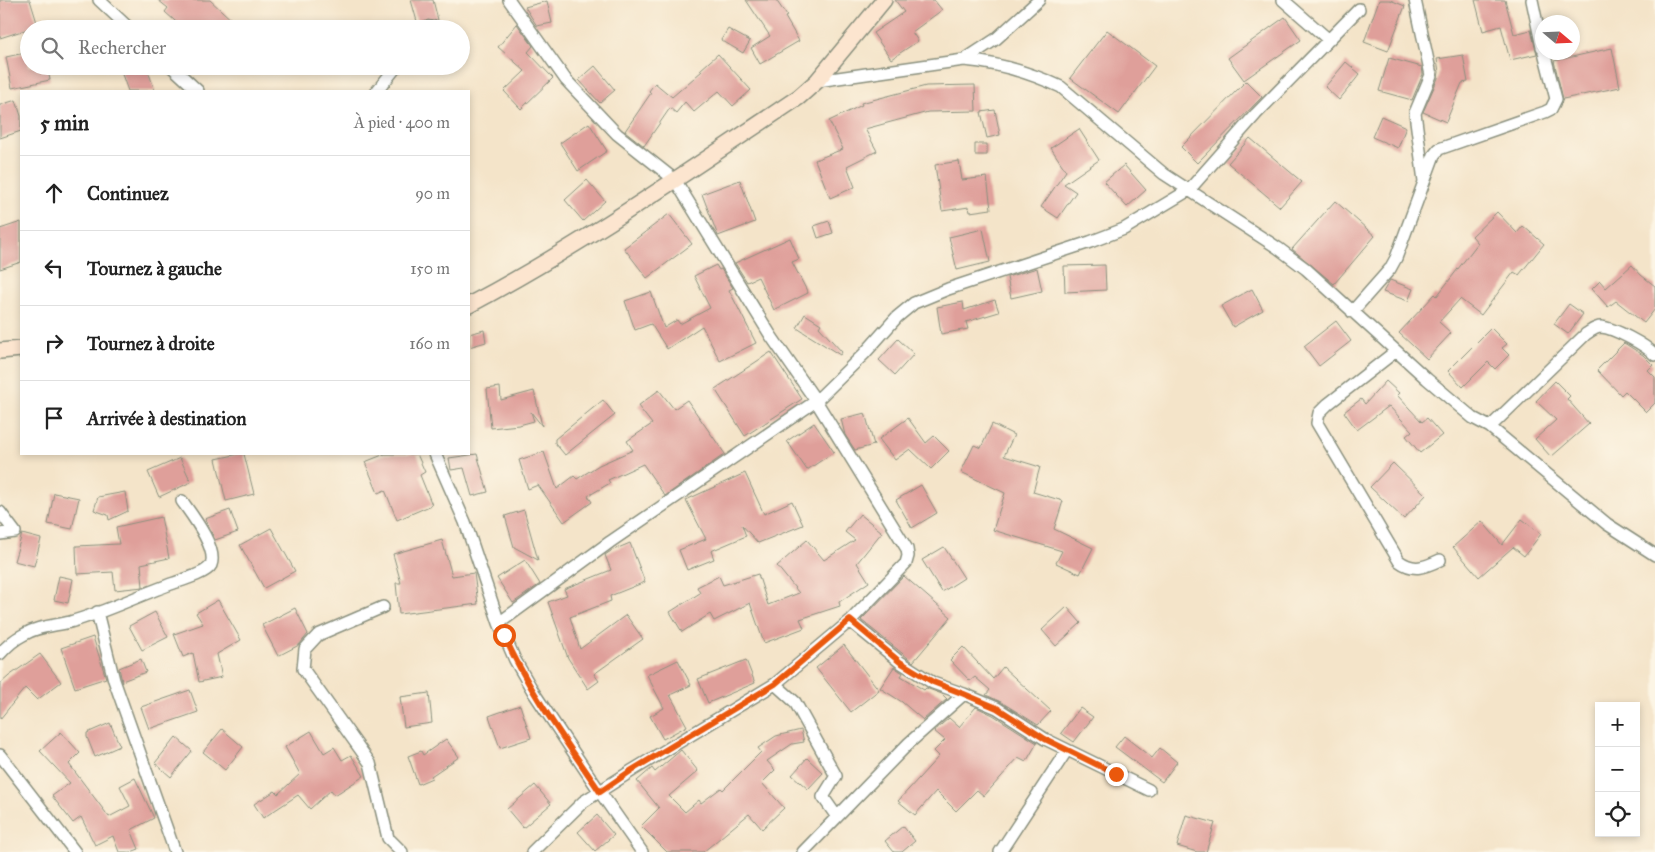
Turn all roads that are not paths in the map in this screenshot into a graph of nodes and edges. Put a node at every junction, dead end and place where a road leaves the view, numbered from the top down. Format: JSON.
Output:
{"nodes":[{"id":1,"x":99,"y":0,"type":"edge"},
{"id":2,"x":509,"y":0,"type":"edge"},
{"id":3,"x":884,"y":0,"type":"edge"},
{"id":4,"x":1039,"y":0,"type":"edge"},
{"id":5,"x":1283,"y":0,"type":"edge"},
{"id":6,"x":1416,"y":0,"type":"edge"},
{"id":7,"x":1532,"y":0,"type":"edge"},
{"id":8,"x":1358,"y":9,"type":"dead end"},
{"id":9,"x":1535,"y":15,"type":"edge"},
{"id":10,"x":120,"y":20,"type":"edge"},
{"id":11,"x":1329,"y":40,"type":"junction"},
{"id":12,"x":964,"y":60,"type":"junction"},
{"id":13,"x":1546,"y":60,"type":"edge"},
{"id":14,"x":181,"y":75,"type":"edge"},
{"id":15,"x":390,"y":75,"type":"edge"},
{"id":16,"x":817,"y":81,"type":"junction"},
{"id":17,"x":197,"y":90,"type":"edge"},
{"id":18,"x":378,"y":90,"type":"edge"},
{"id":19,"x":674,"y":180,"type":"junction"},
{"id":20,"x":1424,"y":183,"type":"junction"},
{"id":21,"x":1189,"y":190,"type":"junction"},
{"id":22,"x":470,"y":304,"type":"edge"},
{"id":23,"x":1352,"y":312,"type":"junction"},
{"id":24,"x":20,"y":349,"type":"edge"},
{"id":25,"x":0,"y":351,"type":"edge"},
{"id":26,"x":1396,"y":351,"type":"junction"},
{"id":27,"x":1655,"y":355,"type":"edge"},
{"id":28,"x":816,"y":401,"type":"junction"},
{"id":29,"x":1490,"y":427,"type":"junction"},
{"id":30,"x":436,"y":455,"type":"edge"},
{"id":31,"x":182,"y":501,"type":"dead end"},
{"id":32,"x":0,"y":512,"type":"edge"},
{"id":33,"x":0,"y":534,"type":"edge"},
{"id":34,"x":1655,"y":555,"type":"edge"},
{"id":35,"x":1440,"y":560,"type":"dead end"},
{"id":36,"x":383,"y":606,"type":"dead end"},
{"id":37,"x":97,"y":612,"type":"junction"},
{"id":38,"x":850,"y":620,"type":"junction"},
{"id":39,"x":499,"y":623,"type":"junction"},
{"id":40,"x":0,"y":654,"type":"edge"},
{"id":41,"x":775,"y":684,"type":"junction"},
{"id":42,"x":964,"y":694,"type":"junction"},
{"id":43,"x":1067,"y":750,"type":"junction"},
{"id":44,"x":0,"y":755,"type":"edge"},
{"id":45,"x":1149,"y":790,"type":"dead end"},
{"id":46,"x":600,"y":792,"type":"junction"},
{"id":47,"x":836,"y":817,"type":"junction"},
{"id":48,"x":75,"y":852,"type":"edge"},
{"id":49,"x":175,"y":852,"type":"edge"},
{"id":50,"x":402,"y":852,"type":"edge"},
{"id":51,"x":532,"y":852,"type":"edge"},
{"id":52,"x":642,"y":852,"type":"edge"},
{"id":53,"x":802,"y":852,"type":"edge"},
{"id":54,"x":1000,"y":852,"type":"edge"}],
"edges":[{"from":1,"to":10,"type":"street"},
{"from":2,"to":19,"type":"street"},
{"from":3,"to":16,"type":"main road"},
{"from":4,"to":12,"type":"street"},
{"from":5,"to":11,"type":"street"},
{"from":6,"to":20,"type":"street"},
{"from":7,"to":9,"type":"street"},
{"from":8,"to":11,"type":"street"},
{"from":11,"to":21,"type":"street"},
{"from":12,"to":16,"type":"street"},
{"from":12,"to":21,"type":"street"},
{"from":13,"to":20,"type":"street"},
{"from":14,"to":17,"type":"street"},
{"from":15,"to":18,"type":"street"},
{"from":16,"to":19,"type":"main road"},
{"from":19,"to":22,"type":"main road"},
{"from":19,"to":28,"type":"street"},
{"from":20,"to":23,"type":"street"},
{"from":21,"to":23,"type":"street"},
{"from":21,"to":28,"type":"street"},
{"from":23,"to":26,"type":"street"},
{"from":24,"to":25,"type":"main road"},
{"from":26,"to":29,"type":"street"},
{"from":26,"to":35,"type":"street"},
{"from":27,"to":29,"type":"street"},
{"from":28,"to":38,"type":"street"},
{"from":28,"to":39,"type":"street"},
{"from":29,"to":34,"type":"street"},
{"from":30,"to":39,"type":"street"},
{"from":31,"to":37,"type":"street"},
{"from":32,"to":33,"type":"street"},
{"from":36,"to":50,"type":"street"},
{"from":37,"to":40,"type":"street"},
{"from":37,"to":49,"type":"street"},
{"from":38,"to":41,"type":"street"},
{"from":38,"to":42,"type":"street"},
{"from":39,"to":46,"type":"street"},
{"from":41,"to":46,"type":"street"},
{"from":41,"to":47,"type":"street"},
{"from":42,"to":43,"type":"street"},
{"from":42,"to":47,"type":"street"},
{"from":43,"to":45,"type":"street"},
{"from":43,"to":54,"type":"street"},
{"from":44,"to":48,"type":"street"},
{"from":46,"to":51,"type":"street"},
{"from":46,"to":52,"type":"street"},
{"from":47,"to":53,"type":"street"}]}
